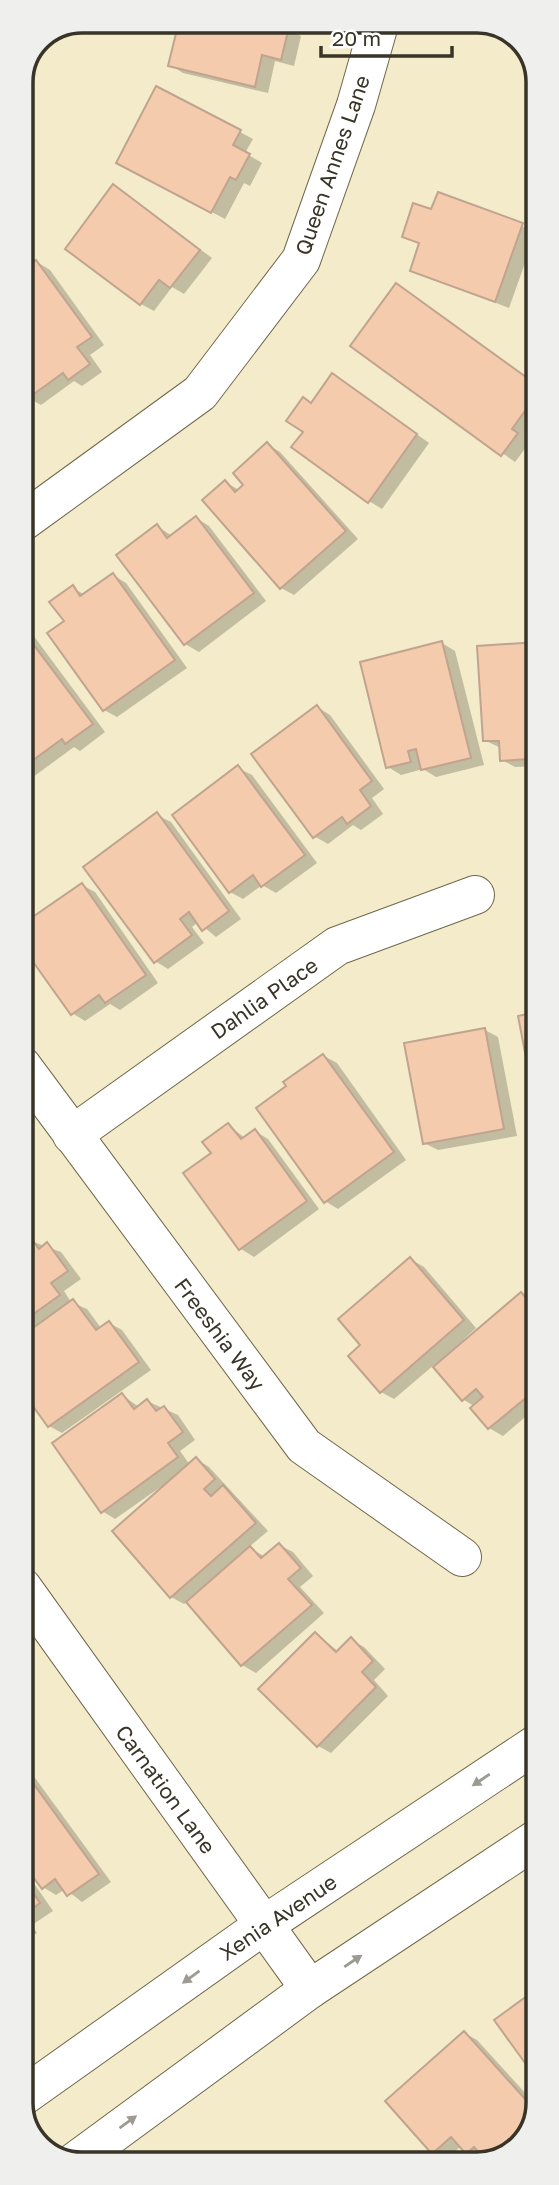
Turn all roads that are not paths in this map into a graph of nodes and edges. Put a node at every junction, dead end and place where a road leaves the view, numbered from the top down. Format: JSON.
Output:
{"nodes":[{"id":1,"x":377,"y":33,"type":"edge"},
{"id":2,"x":33,"y":514,"type":"edge"},
{"id":3,"x":475,"y":895,"type":"dead end"},
{"id":4,"x":33,"y":1081,"type":"edge"},
{"id":5,"x":72,"y":1135,"type":"junction"},
{"id":6,"x":462,"y":1557,"type":"dead end"},
{"id":7,"x":33,"y":1602,"type":"edge"},
{"id":8,"x":526,"y":1751,"type":"edge"},
{"id":9,"x":526,"y":1846,"type":"edge"},
{"id":10,"x":264,"y":1925,"type":"junction"},
{"id":11,"x":310,"y":1989,"type":"junction"},
{"id":12,"x":33,"y":2089,"type":"edge"},
{"id":13,"x":88,"y":2152,"type":"edge"}],
"edges":[{"from":1,"to":2,"type":"street","name":"Queen Annes Lane"},
{"from":3,"to":5,"type":"street","name":"Dahlia Place"},
{"from":4,"to":5,"type":"street","name":"Freeshia Way"},
{"from":5,"to":6,"type":"street","name":"Freeshia Way"},
{"from":7,"to":10,"type":"street","name":"Carnation Lane"},
{"from":8,"to":10,"type":"street","name":"Xenia Avenue","one_way":true},
{"from":11,"to":9,"type":"street","one_way":true},
{"from":10,"to":11,"type":"street","name":"Carnation Lane"},
{"from":10,"to":12,"type":"street","name":"Xenia Avenue","one_way":true},
{"from":13,"to":11,"type":"street","one_way":true}]}
